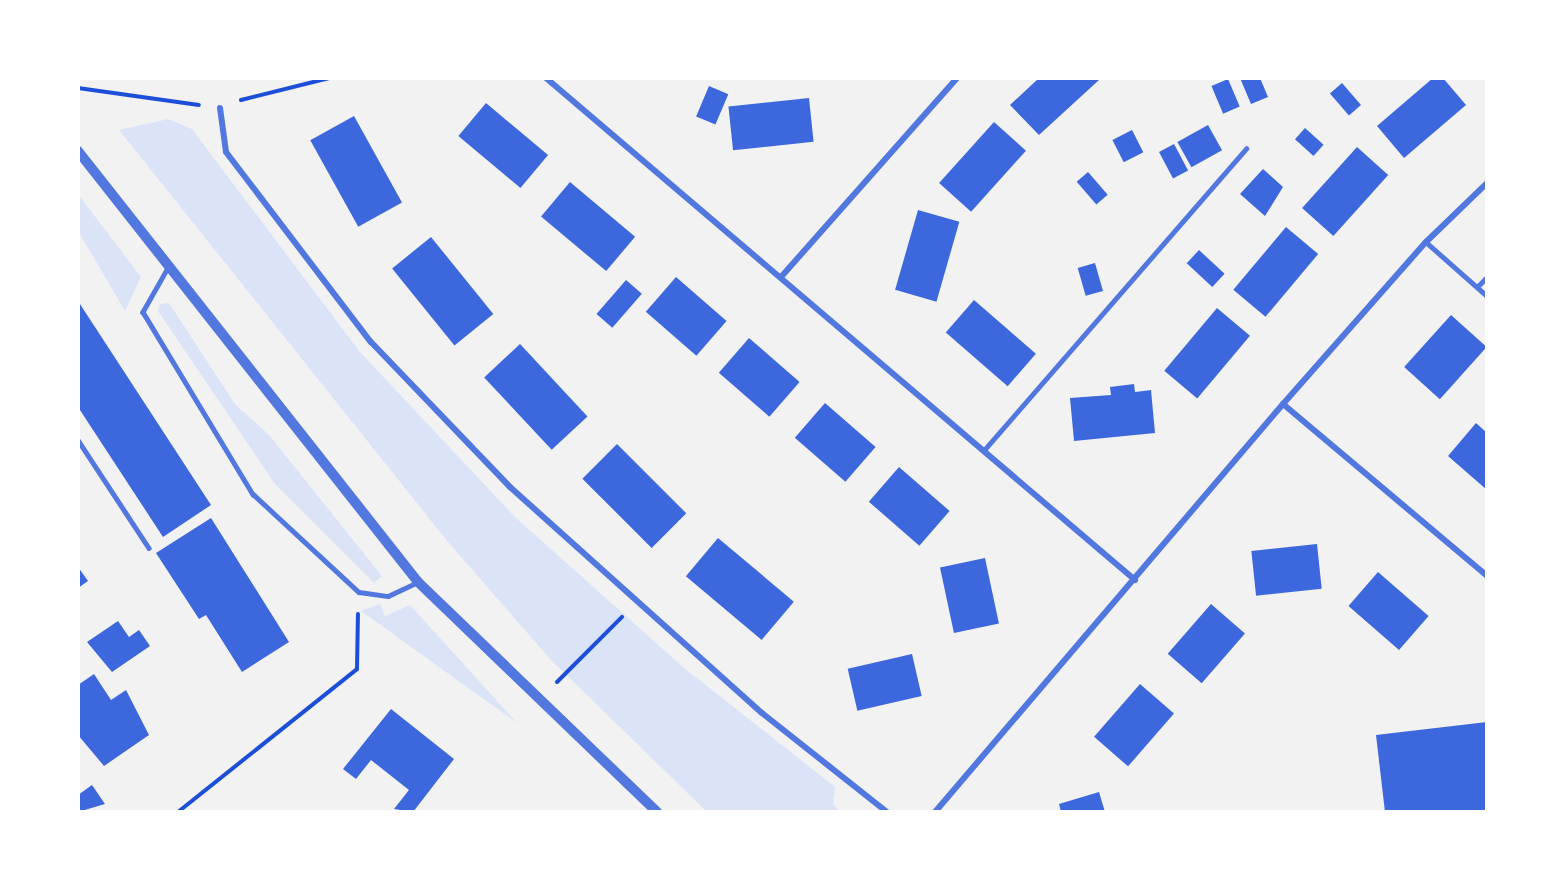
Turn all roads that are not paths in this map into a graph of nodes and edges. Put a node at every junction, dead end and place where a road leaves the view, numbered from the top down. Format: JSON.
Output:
{"nodes":[{"id":1,"x":546,"y":78,"type":"edge"},
{"id":2,"x":957,"y":78,"type":"edge"},
{"id":3,"x":220,"y":108,"type":"road end"},
{"id":4,"x":1246,"y":149,"type":"dead end"},
{"id":5,"x":78,"y":151,"type":"edge"},
{"id":6,"x":1487,"y":183,"type":"edge"},
{"id":7,"x":1426,"y":242,"type":"junction"},
{"id":8,"x":168,"y":268,"type":"junction"},
{"id":9,"x":1487,"y":277,"type":"edge"},
{"id":10,"x":781,"y":278,"type":"junction"},
{"id":11,"x":1478,"y":286,"type":"junction"},
{"id":12,"x":1487,"y":296,"type":"edge"},
{"id":13,"x":1283,"y":404,"type":"junction"},
{"id":14,"x":78,"y":440,"type":"edge"},
{"id":15,"x":985,"y":449,"type":"junction"},
{"id":16,"x":149,"y":548,"type":"dead end"},
{"id":17,"x":1487,"y":576,"type":"edge"},
{"id":18,"x":1135,"y":580,"type":"junction"},
{"id":19,"x":418,"y":582,"type":"junction"},
{"id":20,"x":657,"y":812,"type":"edge"},
{"id":21,"x":887,"y":812,"type":"edge"},
{"id":22,"x":935,"y":812,"type":"edge"}],
"edges":[{"from":1,"to":10,"type":"street"},
{"from":2,"to":10,"type":"street"},
{"from":3,"to":21,"type":"street"},
{"from":4,"to":15,"type":"lane"},
{"from":5,"to":8,"type":"street"},
{"from":6,"to":7,"type":"street"},
{"from":7,"to":11,"type":"lane"},
{"from":7,"to":13,"type":"street"},
{"from":8,"to":19,"type":"street"},
{"from":8,"to":19,"type":"lane"},
{"from":9,"to":11,"type":"lane"},
{"from":10,"to":15,"type":"street"},
{"from":11,"to":12,"type":"lane"},
{"from":13,"to":17,"type":"street"},
{"from":13,"to":18,"type":"street"},
{"from":14,"to":16,"type":"lane"},
{"from":15,"to":18,"type":"street"},
{"from":18,"to":22,"type":"street"},
{"from":19,"to":20,"type":"street"}]}
